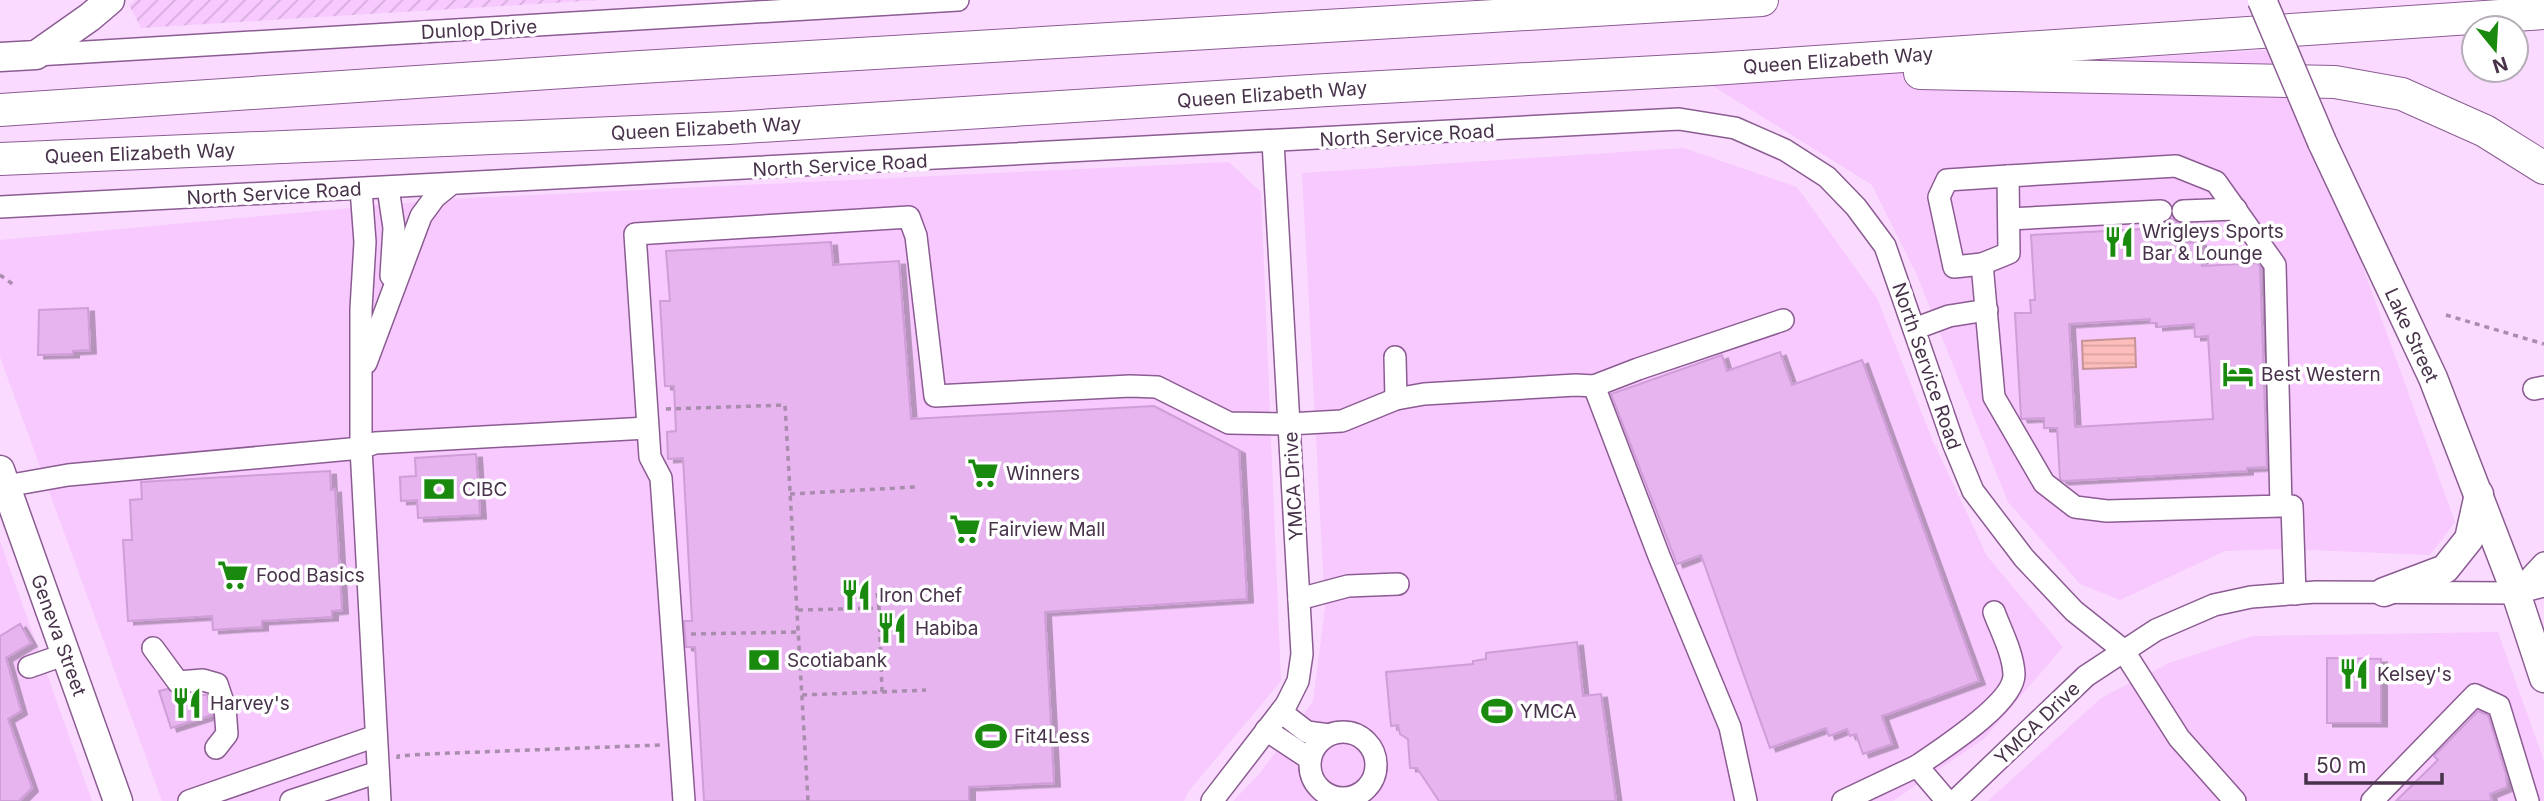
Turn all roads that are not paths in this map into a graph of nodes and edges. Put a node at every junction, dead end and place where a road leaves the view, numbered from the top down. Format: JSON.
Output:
{"nodes":[{"id":1,"x":110,"y":0,"type":"edge"},
{"id":2,"x":958,"y":0,"type":"edge"},
{"id":3,"x":1430,"y":0,"type":"edge"},
{"id":4,"x":1762,"y":0,"type":"edge"},
{"id":5,"x":2262,"y":0,"type":"edge"},
{"id":6,"x":2544,"y":13,"type":"edge"},
{"id":7,"x":1151,"y":34,"type":"junction"},
{"id":8,"x":36,"y":55,"type":"junction"},
{"id":9,"x":0,"y":57,"type":"edge"},
{"id":10,"x":1712,"y":69,"type":"junction"},
{"id":11,"x":0,"y":110,"type":"edge"},
{"id":12,"x":1273,"y":142,"type":"junction"},
{"id":13,"x":0,"y":159,"type":"edge"},
{"id":14,"x":2544,"y":168,"type":"edge"},
{"id":15,"x":2008,"y":176,"type":"junction"},
{"id":16,"x":451,"y":184,"type":"junction"},
{"id":17,"x":388,"y":188,"type":"junction"},
{"id":18,"x":360,"y":189,"type":"junction"},
{"id":19,"x":0,"y":208,"type":"edge"},
{"id":20,"x":2236,"y":209,"type":"junction"},
{"id":21,"x":2161,"y":211,"type":"dead end"},
{"id":22,"x":2183,"y":211,"type":"dead end"},
{"id":23,"x":2008,"y":219,"type":"junction"},
{"id":24,"x":1982,"y":264,"type":"junction"},
{"id":25,"x":389,"y":298,"type":"junction"},
{"id":26,"x":1987,"y":310,"type":"junction"},
{"id":27,"x":1783,"y":320,"type":"dead end"},
{"id":28,"x":1914,"y":329,"type":"junction"},
{"id":29,"x":1395,"y":356,"type":"dead end"},
{"id":30,"x":360,"y":379,"type":"junction"},
{"id":31,"x":1594,"y":386,"type":"junction"},
{"id":32,"x":1396,"y":398,"type":"junction"},
{"id":33,"x":646,"y":418,"type":"junction"},
{"id":34,"x":1289,"y":424,"type":"junction"},
{"id":35,"x":361,"y":448,"type":"junction"},
{"id":36,"x":3,"y":478,"type":"edge"},
{"id":37,"x":2479,"y":494,"type":"junction"},
{"id":38,"x":2281,"y":506,"type":"junction"},
{"id":39,"x":2544,"y":564,"type":"edge"},
{"id":40,"x":1398,"y":584,"type":"dead end"},
{"id":41,"x":2544,"y":586,"type":"edge"},
{"id":42,"x":2384,"y":592,"type":"junction"},
{"id":43,"x":2516,"y":593,"type":"junction"},
{"id":44,"x":2295,"y":594,"type":"junction"},
{"id":45,"x":1299,"y":599,"type":"junction"},
{"id":46,"x":1994,"y":612,"type":"dead end"},
{"id":47,"x":153,"y":648,"type":"dead end"},
{"id":48,"x":2123,"y":650,"type":"junction"},
{"id":49,"x":66,"y":654,"type":"junction"},
{"id":50,"x":29,"y":667,"type":"dead end"},
{"id":51,"x":2544,"y":678,"type":"edge"},
{"id":52,"x":1280,"y":712,"type":"junction"},
{"id":53,"x":1266,"y":730,"type":"junction"},
{"id":54,"x":1329,"y":735,"type":"junction"},
{"id":55,"x":376,"y":736,"type":"junction"},
{"id":56,"x":216,"y":748,"type":"dead end"},
{"id":57,"x":1310,"y":759,"type":"junction"},
{"id":58,"x":1917,"y":766,"type":"junction"},
{"id":59,"x":378,"y":775,"type":"junction"},
{"id":60,"x":118,"y":801,"type":"edge"},
{"id":61,"x":189,"y":801,"type":"edge"},
{"id":62,"x":291,"y":801,"type":"edge"},
{"id":63,"x":380,"y":801,"type":"edge"},
{"id":64,"x":684,"y":801,"type":"edge"},
{"id":65,"x":1212,"y":801,"type":"edge"},
{"id":66,"x":1746,"y":801,"type":"edge"},
{"id":67,"x":1843,"y":801,"type":"edge"},
{"id":68,"x":1947,"y":801,"type":"edge"},
{"id":69,"x":1955,"y":801,"type":"edge"},
{"id":70,"x":2235,"y":801,"type":"edge"},
{"id":71,"x":2372,"y":801,"type":"edge"},
{"id":72,"x":2528,"y":801,"type":"edge"}],
"edges":[{"from":1,"to":8,"type":"main road"},
{"from":2,"to":8,"type":"street","name":"Dunlop Drive"},
{"from":3,"to":7,"type":"highway"},
{"from":4,"to":7,"type":"highway"},
{"from":5,"to":37,"type":"main road","name":"Lake Street","bridge":true},
{"from":6,"to":10,"type":"highway","name":"Queen Elizabeth Way"},
{"from":7,"to":11,"type":"highway"},
{"from":8,"to":9,"type":"main road","name":"Dunlop Drive"},
{"from":10,"to":13,"type":"highway","name":"Queen Elizabeth Way"},
{"from":10,"to":14,"type":"highway"},
{"from":12,"to":16,"type":"street","name":"North Service Road"},
{"from":12,"to":28,"type":"street","name":"North Service Road"},
{"from":12,"to":34,"type":"street","name":"YMCA Drive"},
{"from":15,"to":20,"type":"street"},
{"from":15,"to":23,"type":"street"},
{"from":15,"to":24,"type":"street"},
{"from":16,"to":17,"type":"street","name":"North Service Road"},
{"from":16,"to":25,"type":"street"},
{"from":17,"to":18,"type":"street","name":"North Service Road"},
{"from":17,"to":25,"type":"street"},
{"from":18,"to":19,"type":"street","name":"North Service Road"},
{"from":18,"to":30,"type":"street"},
{"from":20,"to":22,"type":"street"},
{"from":20,"to":38,"type":"street"},
{"from":21,"to":23,"type":"street"},
{"from":23,"to":24,"type":"street"},
{"from":24,"to":26,"type":"street"},
{"from":25,"to":30,"type":"street"},
{"from":26,"to":28,"type":"street"},
{"from":26,"to":38,"type":"street"},
{"from":27,"to":31,"type":"street"},
{"from":28,"to":48,"type":"street","name":"North Service Road"},
{"from":29,"to":32,"type":"street"},
{"from":30,"to":35,"type":"street"},
{"from":31,"to":32,"type":"street"},
{"from":31,"to":66,"type":"street"},
{"from":32,"to":34,"type":"street"},
{"from":33,"to":34,"type":"street"},
{"from":33,"to":35,"type":"street"},
{"from":33,"to":64,"type":"street"},
{"from":34,"to":45,"type":"street","name":"YMCA Drive"},
{"from":35,"to":36,"type":"street"},
{"from":35,"to":55,"type":"street"},
{"from":36,"to":49,"type":"main road","name":"Geneva Street"},
{"from":37,"to":42,"type":"main road"},
{"from":37,"to":43,"type":"main road","name":"Lake Street"},
{"from":38,"to":44,"type":"street"},
{"from":39,"to":43,"type":"street"},
{"from":40,"to":45,"type":"street"},
{"from":41,"to":43,"type":"street"},
{"from":42,"to":43,"type":"street"},
{"from":42,"to":44,"type":"street"},
{"from":43,"to":51,"type":"main road","name":"Lake Street"},
{"from":44,"to":48,"type":"street"},
{"from":45,"to":52,"type":"street","name":"YMCA Drive"},
{"from":46,"to":58,"type":"street"},
{"from":47,"to":56,"type":"street"},
{"from":48,"to":69,"type":"street","name":"YMCA Drive"},
{"from":48,"to":70,"type":"street","name":"North Service Road"},
{"from":49,"to":50,"type":"street"},
{"from":49,"to":60,"type":"main road","name":"Geneva Street"},
{"from":52,"to":53,"type":"street","name":"YMCA Drive"},
{"from":52,"to":54,"type":"street"},
{"from":53,"to":57,"type":"street"},
{"from":53,"to":65,"type":"street","name":"YMCA Drive"},
{"from":54,"to":57,"type":"street"},
{"from":54,"to":57,"type":"street"},
{"from":55,"to":59,"type":"street"},
{"from":55,"to":61,"type":"street"},
{"from":58,"to":67,"type":"street"},
{"from":58,"to":68,"type":"street"},
{"from":59,"to":62,"type":"street"},
{"from":59,"to":63,"type":"street"},
{"from":71,"to":72,"type":"street"}]}
